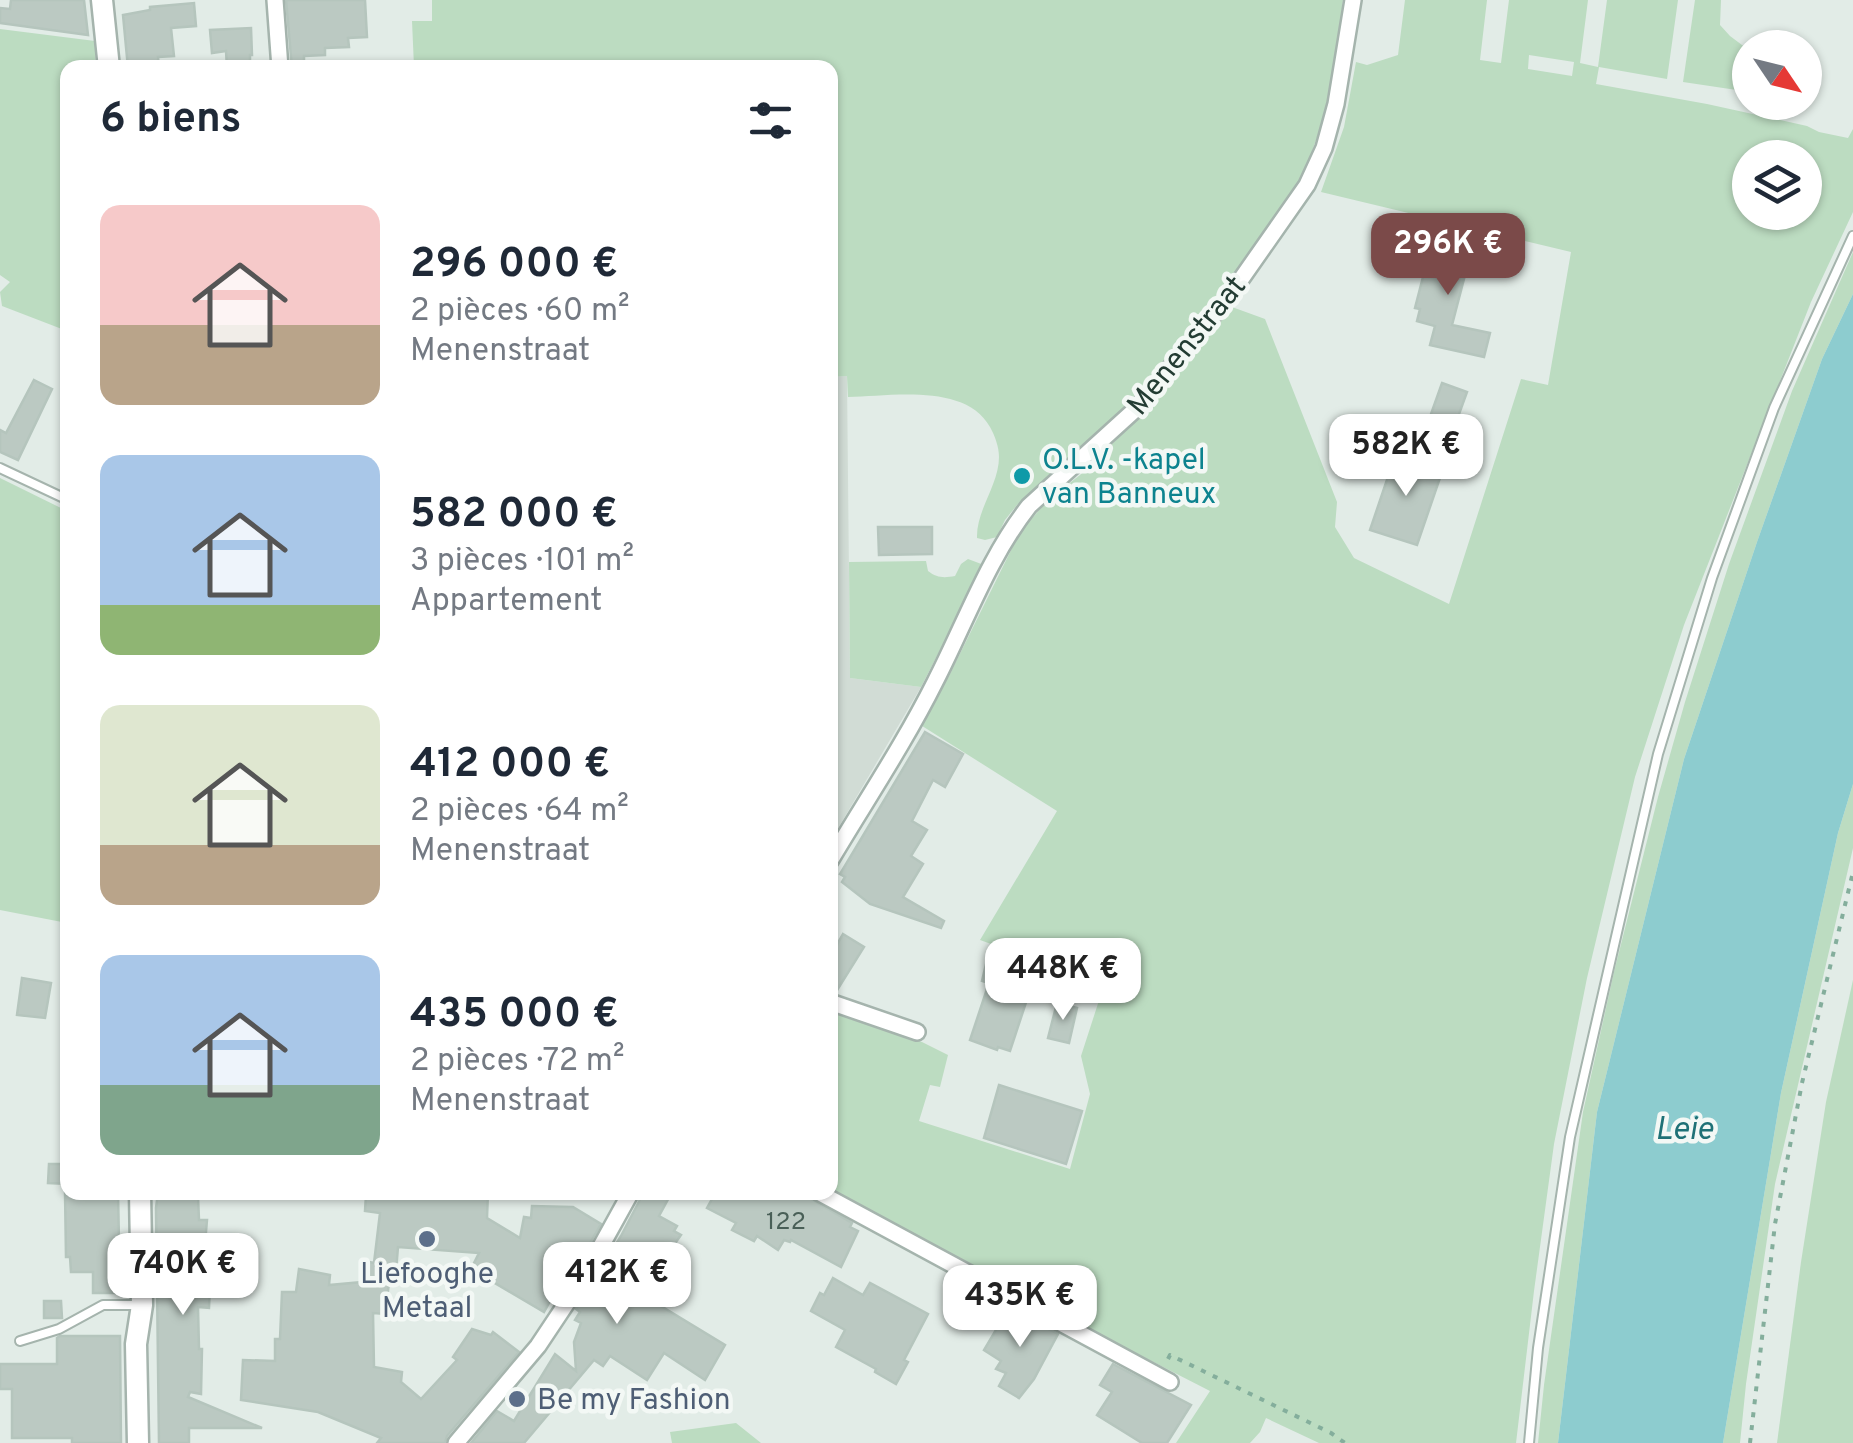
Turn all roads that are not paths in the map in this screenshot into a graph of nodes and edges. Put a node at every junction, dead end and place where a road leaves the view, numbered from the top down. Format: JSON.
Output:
{"nodes":[{"id":1,"x":102,"y":0,"type":"edge"},
{"id":2,"x":275,"y":0,"type":"edge"},
{"id":3,"x":1353,"y":0,"type":"edge"},
{"id":4,"x":107,"y":60,"type":"edge"},
{"id":5,"x":279,"y":60,"type":"edge"},
{"id":6,"x":1853,"y":236,"type":"edge"},
{"id":7,"x":0,"y":468,"type":"edge"},
{"id":8,"x":60,"y":496,"type":"edge"},
{"id":9,"x":838,"y":848,"type":"edge"},
{"id":10,"x":838,"y":1005,"type":"edge"},
{"id":11,"x":916,"y":1032,"type":"dead end"},
{"id":12,"x":140,"y":1200,"type":"edge"},
{"id":13,"x":626,"y":1200,"type":"edge"},
{"id":14,"x":833,"y":1200,"type":"edge"},
{"id":15,"x":142,"y":1305,"type":"junction"},
{"id":16,"x":20,"y":1341,"type":"dead end"},
{"id":17,"x":1164,"y":1379,"type":"road end"},
{"id":18,"x":138,"y":1443,"type":"edge"},
{"id":19,"x":456,"y":1443,"type":"edge"},
{"id":20,"x":1529,"y":1443,"type":"edge"}],
"edges":[{"from":1,"to":4,"type":"street"},
{"from":2,"to":5,"type":"street"},
{"from":3,"to":9,"type":"street","name":"Menenstraat"},
{"from":6,"to":20,"type":"lane"},
{"from":7,"to":8,"type":"lane"},
{"from":10,"to":11,"type":"street"},
{"from":12,"to":15,"type":"street"},
{"from":13,"to":19,"type":"street"},
{"from":14,"to":17,"type":"street"},
{"from":15,"to":16,"type":"lane"},
{"from":15,"to":18,"type":"street"}]}
